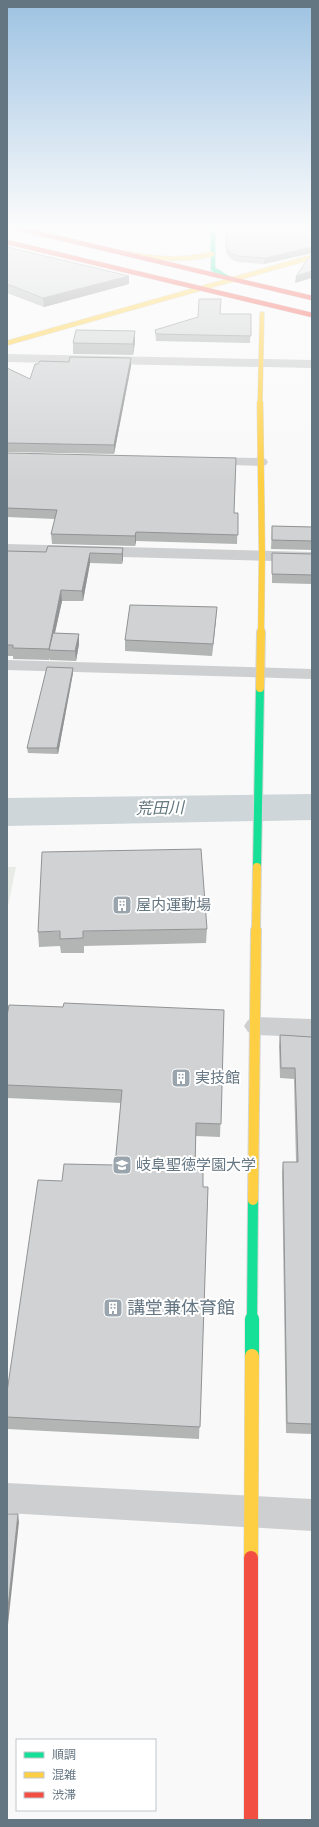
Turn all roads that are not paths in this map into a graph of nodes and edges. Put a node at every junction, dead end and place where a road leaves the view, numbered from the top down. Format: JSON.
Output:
{"nodes":[{"id":1,"x":116,"y":313,"type":"edge"},
{"id":2,"x":262,"y":314,"type":"dead end"},
{"id":3,"x":7,"y":344,"type":"edge"},
{"id":4,"x":7,"y":358,"type":"edge"},
{"id":5,"x":260,"y":363,"type":"junction"},
{"id":6,"x":312,"y":364,"type":"edge"},
{"id":7,"x":189,"y":461,"type":"edge"},
{"id":8,"x":261,"y":462,"type":"junction"},
{"id":9,"x":7,"y":549,"type":"edge"},
{"id":10,"x":262,"y":556,"type":"junction"},
{"id":11,"x":312,"y":557,"type":"edge"},
{"id":12,"x":7,"y":665,"type":"edge"},
{"id":13,"x":260,"y":672,"type":"junction"},
{"id":14,"x":312,"y":674,"type":"edge"},
{"id":15,"x":256,"y":1026,"type":"junction"},
{"id":16,"x":312,"y":1028,"type":"edge"},
{"id":17,"x":7,"y":1498,"type":"edge"},
{"id":18,"x":251,"y":1512,"type":"junction"},
{"id":19,"x":312,"y":1515,"type":"edge"},
{"id":20,"x":251,"y":1820,"type":"edge"}],
"edges":[{"from":1,"to":3,"type":"main road"},
{"from":2,"to":5,"type":"main road"},
{"from":4,"to":5,"type":"street"},
{"from":5,"to":6,"type":"street"},
{"from":5,"to":8,"type":"main road"},
{"from":7,"to":8,"type":"street"},
{"from":8,"to":10,"type":"main road"},
{"from":9,"to":10,"type":"street"},
{"from":10,"to":11,"type":"street"},
{"from":10,"to":13,"type":"main road"},
{"from":12,"to":13,"type":"street"},
{"from":13,"to":14,"type":"street"},
{"from":13,"to":15,"type":"main road"},
{"from":15,"to":16,"type":"street"},
{"from":15,"to":18,"type":"main road"},
{"from":17,"to":18,"type":"street"},
{"from":18,"to":19,"type":"street"},
{"from":18,"to":20,"type":"main road"}]}
